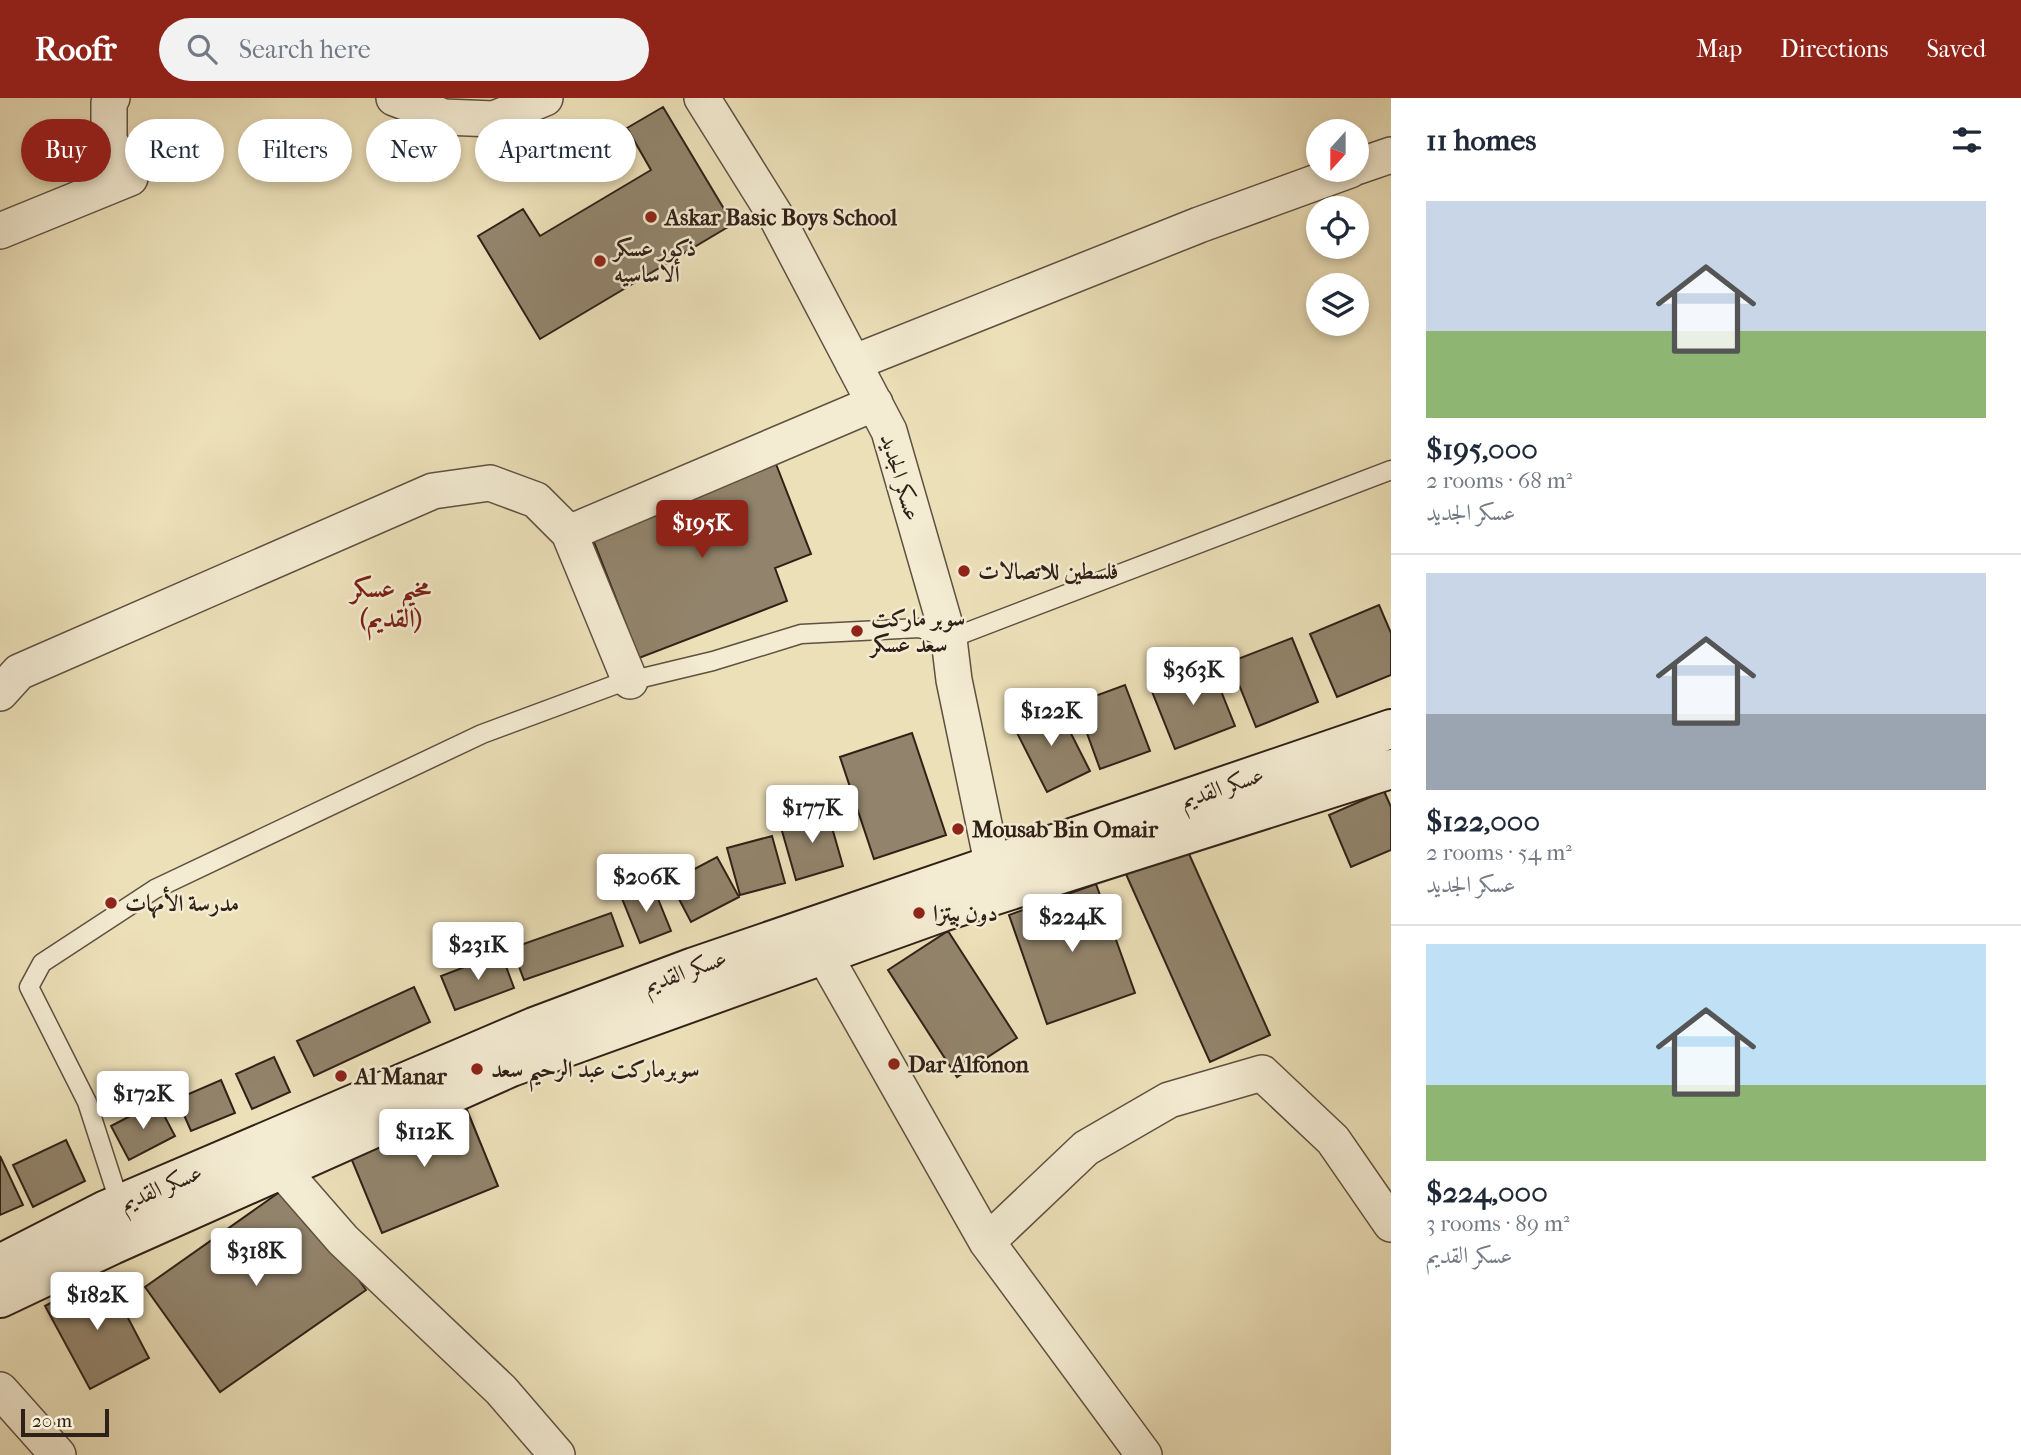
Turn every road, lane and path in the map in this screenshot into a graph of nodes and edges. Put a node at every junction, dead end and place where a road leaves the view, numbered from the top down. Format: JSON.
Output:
{"nodes":[{"id":1,"x":113,"y":98,"type":"edge"},
{"id":2,"x":394,"y":98,"type":"edge"},
{"id":3,"x":545,"y":98,"type":"edge"},
{"id":4,"x":702,"y":98,"type":"edge"},
{"id":5,"x":1391,"y":155,"type":"edge"},
{"id":6,"x":1369,"y":163,"type":"edge"},
{"id":7,"x":1317,"y":182,"type":"edge"},
{"id":8,"x":0,"y":231,"type":"edge"},
{"id":9,"x":853,"y":363,"type":"junction"},
{"id":10,"x":875,"y":403,"type":"junction"},
{"id":11,"x":1391,"y":470,"type":"edge"},
{"id":12,"x":569,"y":533,"type":"junction"},
{"id":13,"x":948,"y":639,"type":"junction"},
{"id":14,"x":630,"y":681,"type":"junction"},
{"id":15,"x":0,"y":692,"type":"edge"},
{"id":16,"x":1391,"y":729,"type":"edge"},
{"id":17,"x":1391,"y":769,"type":"edge"},
{"id":18,"x":995,"y":880,"type":"junction"},
{"id":19,"x":824,"y":953,"type":"junction"},
{"id":20,"x":282,"y":1170,"type":"junction"},
{"id":21,"x":120,"y":1204,"type":"junction"},
{"id":22,"x":1391,"y":1224,"type":"edge"},
{"id":23,"x":987,"y":1242,"type":"junction"},
{"id":24,"x":0,"y":1264,"type":"edge"},
{"id":25,"x":0,"y":1298,"type":"edge"},
{"id":26,"x":0,"y":1390,"type":"edge"},
{"id":27,"x":1139,"y":1453,"type":"edge"},
{"id":28,"x":58,"y":1455,"type":"edge"},
{"id":29,"x":557,"y":1455,"type":"edge"}],
"edges":[{"from":1,"to":8,"type":"street"},
{"from":2,"to":3,"type":"street"},
{"from":4,"to":9,"type":"street","name":"عسكر الجديد"},
{"from":5,"to":6,"type":"street"},
{"from":7,"to":9,"type":"street"},
{"from":9,"to":10,"type":"street","name":"عسكر الجديد"},
{"from":10,"to":12,"type":"street"},
{"from":10,"to":13,"type":"street","name":"عسكر الجديد"},
{"from":11,"to":13,"type":"lane"},
{"from":12,"to":14,"type":"street"},
{"from":12,"to":15,"type":"street"},
{"from":13,"to":14,"type":"lane"},
{"from":13,"to":18,"type":"street","name":"عسكر الجديد"},
{"from":14,"to":21,"type":"lane"},
{"from":16,"to":18,"type":"street","name":"عسكر القديم"},
{"from":17,"to":18,"type":"street","name":"عسكر القديم"},
{"from":18,"to":19,"type":"street","name":"عسكر القديم"},
{"from":18,"to":21,"type":"street","name":"عسكر القديم"},
{"from":19,"to":20,"type":"street","name":"عسكر القديم"},
{"from":19,"to":23,"type":"street"},
{"from":20,"to":25,"type":"street","name":"عسكر القديم"},
{"from":20,"to":29,"type":"street"},
{"from":21,"to":24,"type":"street","name":"عسكر القديم"},
{"from":22,"to":23,"type":"street"},
{"from":23,"to":27,"type":"street"},
{"from":26,"to":28,"type":"street"}]}
